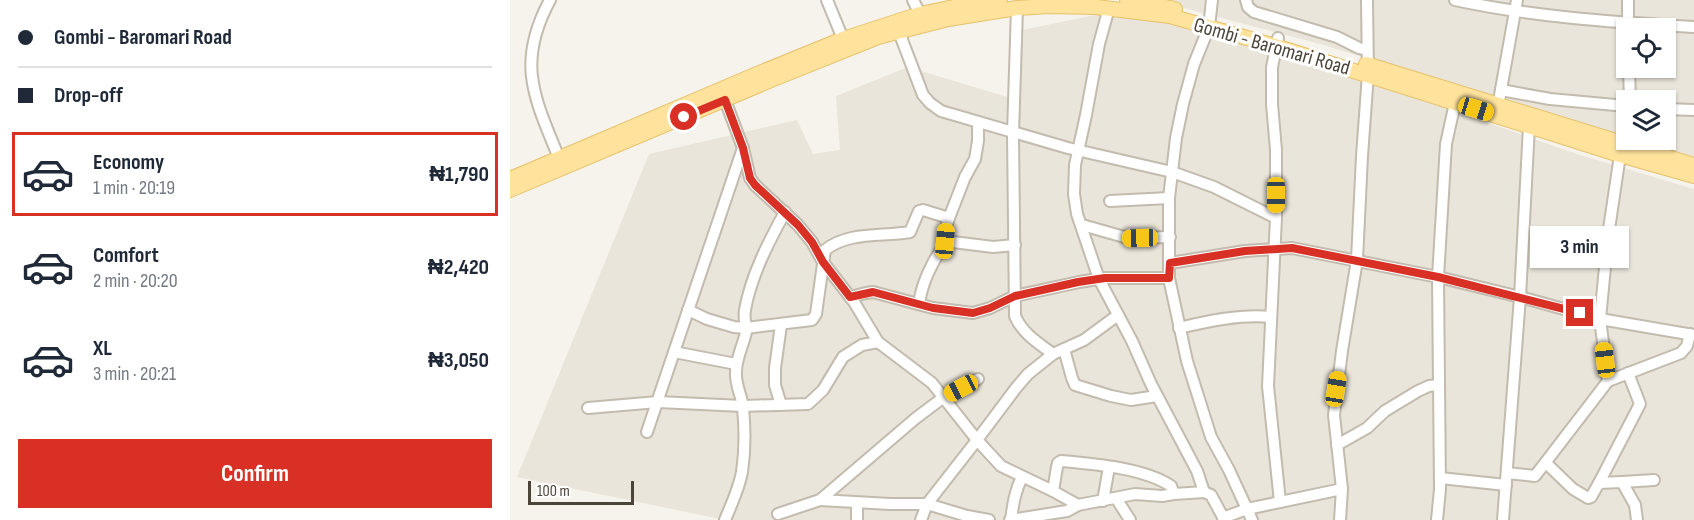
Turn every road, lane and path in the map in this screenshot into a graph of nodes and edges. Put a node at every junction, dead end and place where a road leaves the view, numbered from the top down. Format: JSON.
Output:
{"nodes":[{"id":1,"x":550,"y":0,"type":"edge"},
{"id":2,"x":827,"y":0,"type":"edge"},
{"id":3,"x":913,"y":0,"type":"edge"},
{"id":4,"x":1000,"y":0,"type":"edge"},
{"id":5,"x":1127,"y":0,"type":"edge"},
{"id":6,"x":1212,"y":0,"type":"edge"},
{"id":7,"x":1246,"y":0,"type":"edge"},
{"id":8,"x":1367,"y":0,"type":"edge"},
{"id":9,"x":1455,"y":0,"type":"edge"},
{"id":10,"x":1517,"y":0,"type":"edge"},
{"id":11,"x":1628,"y":0,"type":"edge"},
{"id":12,"x":1100,"y":5,"type":"edge"},
{"id":13,"x":1017,"y":8,"type":"junction"},
{"id":14,"x":1515,"y":12,"type":"junction"},
{"id":15,"x":920,"y":14,"type":"junction"},
{"id":16,"x":1628,"y":18,"type":"edge"},
{"id":17,"x":1209,"y":22,"type":"junction"},
{"id":18,"x":1616,"y":25,"type":"edge"},
{"id":19,"x":1676,"y":27,"type":"edge"},
{"id":20,"x":1694,"y":27,"type":"edge"},
{"id":21,"x":899,"y":32,"type":"junction"},
{"id":22,"x":843,"y":39,"type":"junction"},
{"id":23,"x":1276,"y":42,"type":"junction"},
{"id":24,"x":1367,"y":50,"type":"junction"},
{"id":25,"x":1367,"y":70,"type":"junction"},
{"id":26,"x":1501,"y":90,"type":"junction"},
{"id":27,"x":725,"y":100,"type":"junction"},
{"id":28,"x":1455,"y":103,"type":"junction"},
{"id":29,"x":1616,"y":105,"type":"edge"},
{"id":30,"x":1676,"y":109,"type":"edge"},
{"id":31,"x":1497,"y":110,"type":"junction"},
{"id":32,"x":1694,"y":110,"type":"edge"},
{"id":33,"x":978,"y":123,"type":"junction"},
{"id":34,"x":1529,"y":126,"type":"junction"},
{"id":35,"x":1013,"y":133,"type":"junction"},
{"id":36,"x":1616,"y":143,"type":"edge"},
{"id":37,"x":1616,"y":144,"type":"edge"},
{"id":38,"x":743,"y":148,"type":"junction"},
{"id":39,"x":1079,"y":150,"type":"junction"},
{"id":40,"x":1624,"y":150,"type":"edge"},
{"id":41,"x":1634,"y":150,"type":"edge"},
{"id":42,"x":1640,"y":150,"type":"edge"},
{"id":43,"x":559,"y":158,"type":"junction"},
{"id":44,"x":1694,"y":165,"type":"edge"},
{"id":45,"x":1172,"y":172,"type":"junction"},
{"id":46,"x":1694,"y":176,"type":"edge"},
{"id":47,"x":510,"y":179,"type":"edge"},
{"id":48,"x":510,"y":190,"type":"edge"},
{"id":49,"x":1169,"y":198,"type":"junction"},
{"id":50,"x":1110,"y":201,"type":"dead end"},
{"id":51,"x":784,"y":213,"type":"junction"},
{"id":52,"x":949,"y":218,"type":"junction"},
{"id":53,"x":1276,"y":218,"type":"junction"},
{"id":54,"x":1082,"y":225,"type":"junction"},
{"id":55,"x":1170,"y":237,"type":"junction"},
{"id":56,"x":945,"y":241,"type":"junction"},
{"id":57,"x":1015,"y":245,"type":"junction"},
{"id":58,"x":1274,"y":249,"type":"junction"},
{"id":59,"x":1357,"y":260,"type":"junction"},
{"id":60,"x":823,"y":262,"type":"junction"},
{"id":61,"x":1170,"y":263,"type":"junction"},
{"id":62,"x":1438,"y":277,"type":"junction"},
{"id":63,"x":1169,"y":278,"type":"junction"},
{"id":64,"x":1099,"y":279,"type":"junction"},
{"id":65,"x":1016,"y":296,"type":"junction"},
{"id":66,"x":850,"y":297,"type":"junction"},
{"id":67,"x":1520,"y":297,"type":"junction"},
{"id":68,"x":919,"y":304,"type":"junction"},
{"id":69,"x":688,"y":310,"type":"junction"},
{"id":70,"x":1118,"y":315,"type":"junction"},
{"id":71,"x":1271,"y":317,"type":"junction"},
{"id":72,"x":1600,"y":319,"type":"junction"},
{"id":73,"x":781,"y":325,"type":"junction"},
{"id":74,"x":747,"y":328,"type":"junction"},
{"id":75,"x":1179,"y":328,"type":"junction"},
{"id":76,"x":1692,"y":335,"type":"edge"},
{"id":77,"x":878,"y":342,"type":"junction"},
{"id":78,"x":1064,"y":349,"type":"junction"},
{"id":79,"x":674,"y":352,"type":"junction"},
{"id":80,"x":1053,"y":354,"type":"junction"},
{"id":81,"x":736,"y":364,"type":"junction"},
{"id":82,"x":1629,"y":373,"type":"junction"},
{"id":83,"x":978,"y":380,"type":"dead end"},
{"id":84,"x":1608,"y":381,"type":"junction"},
{"id":85,"x":1439,"y":385,"type":"junction"},
{"id":86,"x":1157,"y":396,"type":"junction"},
{"id":87,"x":944,"y":397,"type":"junction"},
{"id":88,"x":658,"y":402,"type":"junction"},
{"id":89,"x":781,"y":405,"type":"junction"},
{"id":90,"x":743,"y":406,"type":"junction"},
{"id":91,"x":588,"y":408,"type":"dead end"},
{"id":92,"x":647,"y":432,"type":"dead end"},
{"id":93,"x":977,"y":440,"type":"junction"},
{"id":94,"x":1337,"y":445,"type":"junction"},
{"id":95,"x":1546,"y":463,"type":"junction"},
{"id":96,"x":1109,"y":467,"type":"junction"},
{"id":97,"x":1507,"y":473,"type":"junction"},
{"id":98,"x":1022,"y":477,"type":"junction"},
{"id":99,"x":1440,"y":478,"type":"junction"},
{"id":100,"x":1653,"y":480,"type":"dead end"},
{"id":101,"x":1622,"y":482,"type":"junction"},
{"id":102,"x":1599,"y":483,"type":"junction"},
{"id":103,"x":1506,"y":485,"type":"junction"},
{"id":104,"x":1342,"y":489,"type":"junction"},
{"id":105,"x":1053,"y":491,"type":"junction"},
{"id":106,"x":1204,"y":492,"type":"junction"},
{"id":107,"x":1174,"y":494,"type":"junction"},
{"id":108,"x":1116,"y":498,"type":"junction"},
{"id":109,"x":820,"y":500,"type":"junction"},
{"id":110,"x":1103,"y":501,"type":"junction"},
{"id":111,"x":857,"y":502,"type":"junction"},
{"id":112,"x":1280,"y":502,"type":"junction"},
{"id":113,"x":927,"y":504,"type":"junction"},
{"id":114,"x":1078,"y":506,"type":"junction"},
{"id":115,"x":778,"y":514,"type":"dead end"},
{"id":116,"x":1249,"y":515,"type":"edge"},
{"id":117,"x":967,"y":518,"type":"edge"},
{"id":118,"x":726,"y":520,"type":"edge"},
{"id":119,"x":856,"y":520,"type":"edge"},
{"id":120,"x":921,"y":520,"type":"edge"},
{"id":121,"x":989,"y":520,"type":"edge"},
{"id":122,"x":1011,"y":520,"type":"edge"},
{"id":123,"x":1130,"y":520,"type":"edge"},
{"id":124,"x":1224,"y":520,"type":"edge"},
{"id":125,"x":1340,"y":520,"type":"edge"},
{"id":126,"x":1437,"y":520,"type":"edge"},
{"id":127,"x":1503,"y":520,"type":"edge"},
{"id":128,"x":1637,"y":520,"type":"edge"}],
"edges":[{"from":1,"to":43,"type":"street"},
{"from":2,"to":22,"type":"street"},
{"from":3,"to":15,"type":"street"},
{"from":4,"to":15,"type":"main road"},
{"from":5,"to":17,"type":"main road","name":"Gombi - Baromari Road"},
{"from":6,"to":17,"type":"street"},
{"from":7,"to":24,"type":"street"},
{"from":8,"to":24,"type":"street"},
{"from":9,"to":14,"type":"street"},
{"from":10,"to":14,"type":"street"},
{"from":11,"to":16,"type":"street"},
{"from":12,"to":13,"type":"main road","name":"Gombi - Baromari Road"},
{"from":12,"to":17,"type":"main road","name":"Gombi - Baromari Road"},
{"from":12,"to":39,"type":"street"},
{"from":13,"to":21,"type":"main road","name":"Gombi - Baromari Road"},
{"from":13,"to":35,"type":"street"},
{"from":14,"to":18,"type":"street"},
{"from":14,"to":26,"type":"street"},
{"from":15,"to":22,"type":"main road"},
{"from":17,"to":23,"type":"main road","name":"Gombi - Baromari Road"},
{"from":17,"to":45,"type":"street"},
{"from":19,"to":20,"type":"street"},
{"from":21,"to":27,"type":"main road","name":"Gombi - Baromari Road"},
{"from":21,"to":33,"type":"street"},
{"from":22,"to":43,"type":"main road"},
{"from":23,"to":25,"type":"main road","name":"Gombi - Baromari Road"},
{"from":23,"to":53,"type":"street"},
{"from":24,"to":25,"type":"street"},
{"from":25,"to":28,"type":"main road","name":"Gombi - Baromari Road"},
{"from":25,"to":31,"type":"main road","name":"Gombi - Baromari Road"},
{"from":25,"to":59,"type":"street"},
{"from":26,"to":29,"type":"street"},
{"from":26,"to":31,"type":"street"},
{"from":27,"to":38,"type":"street"},
{"from":27,"to":48,"type":"main road","name":"Gombi - Baromari Road"},
{"from":28,"to":31,"type":"main road","name":"Gombi - Baromari Road"},
{"from":28,"to":62,"type":"street"},
{"from":30,"to":32,"type":"street"},
{"from":31,"to":34,"type":"main road","name":"Gombi - Baromari Road"},
{"from":31,"to":36,"type":"main road","name":"Gombi - Baromari Road"},
{"from":33,"to":35,"type":"street"},
{"from":33,"to":52,"type":"street"},
{"from":34,"to":37,"type":"main road","name":"Gombi - Baromari Road"},
{"from":34,"to":67,"type":"street"},
{"from":35,"to":39,"type":"street"},
{"from":35,"to":57,"type":"street"},
{"from":38,"to":51,"type":"street"},
{"from":38,"to":69,"type":"street"},
{"from":39,"to":45,"type":"street"},
{"from":39,"to":54,"type":"street"},
{"from":40,"to":72,"type":"street"},
{"from":41,"to":46,"type":"main road","name":"Gombi - Baromari Road"},
{"from":42,"to":44,"type":"main road","name":"Gombi - Baromari Road"},
{"from":43,"to":47,"type":"main road"},
{"from":45,"to":49,"type":"street"},
{"from":45,"to":53,"type":"street"},
{"from":49,"to":50,"type":"street"},
{"from":49,"to":55,"type":"street"},
{"from":51,"to":60,"type":"street"},
{"from":51,"to":74,"type":"street"},
{"from":52,"to":56,"type":"street"},
{"from":52,"to":60,"type":"street"},
{"from":53,"to":58,"type":"street"},
{"from":54,"to":55,"type":"street"},
{"from":54,"to":64,"type":"street"},
{"from":55,"to":61,"type":"street"},
{"from":56,"to":57,"type":"street"},
{"from":56,"to":68,"type":"street"},
{"from":57,"to":65,"type":"street"},
{"from":58,"to":59,"type":"street"},
{"from":58,"to":61,"type":"street"},
{"from":58,"to":71,"type":"street"},
{"from":59,"to":62,"type":"street"},
{"from":59,"to":94,"type":"street"},
{"from":60,"to":66,"type":"street"},
{"from":60,"to":73,"type":"street"},
{"from":61,"to":63,"type":"street"},
{"from":62,"to":67,"type":"street"},
{"from":62,"to":85,"type":"street"},
{"from":63,"to":64,"type":"street"},
{"from":63,"to":75,"type":"street"},
{"from":64,"to":65,"type":"street"},
{"from":64,"to":70,"type":"street"},
{"from":65,"to":68,"type":"street"},
{"from":65,"to":80,"type":"street"},
{"from":66,"to":68,"type":"street"},
{"from":66,"to":77,"type":"street"},
{"from":67,"to":72,"type":"street"},
{"from":67,"to":97,"type":"street"},
{"from":69,"to":74,"type":"street"},
{"from":69,"to":79,"type":"street"},
{"from":70,"to":78,"type":"street"},
{"from":70,"to":86,"type":"street"},
{"from":71,"to":75,"type":"street"},
{"from":71,"to":112,"type":"street"},
{"from":72,"to":76,"type":"street"},
{"from":72,"to":84,"type":"street"},
{"from":73,"to":74,"type":"street"},
{"from":73,"to":89,"type":"street"},
{"from":74,"to":81,"type":"street"},
{"from":75,"to":116,"type":"street"},
{"from":76,"to":82,"type":"street"},
{"from":77,"to":87,"type":"street"},
{"from":77,"to":89,"type":"street"},
{"from":78,"to":80,"type":"street"},
{"from":78,"to":86,"type":"street"},
{"from":79,"to":81,"type":"street"},
{"from":79,"to":88,"type":"street"},
{"from":80,"to":93,"type":"street"},
{"from":81,"to":90,"type":"street"},
{"from":82,"to":84,"type":"street"},
{"from":82,"to":102,"type":"street"},
{"from":83,"to":87,"type":"street"},
{"from":84,"to":95,"type":"street"},
{"from":85,"to":94,"type":"street"},
{"from":85,"to":99,"type":"street"},
{"from":86,"to":106,"type":"street"},
{"from":87,"to":93,"type":"street"},
{"from":87,"to":109,"type":"street"},
{"from":88,"to":90,"type":"street"},
{"from":88,"to":91,"type":"street"},
{"from":88,"to":92,"type":"street"},
{"from":89,"to":90,"type":"street"},
{"from":90,"to":118,"type":"street"},
{"from":93,"to":98,"type":"street"},
{"from":93,"to":113,"type":"street"},
{"from":94,"to":104,"type":"street"},
{"from":95,"to":97,"type":"street"},
{"from":95,"to":102,"type":"street"},
{"from":96,"to":105,"type":"street"},
{"from":96,"to":107,"type":"street"},
{"from":96,"to":110,"type":"street"},
{"from":97,"to":103,"type":"street"},
{"from":98,"to":105,"type":"street"},
{"from":98,"to":122,"type":"street"},
{"from":99,"to":103,"type":"street"},
{"from":99,"to":126,"type":"street"},
{"from":100,"to":101,"type":"street"},
{"from":101,"to":102,"type":"street"},
{"from":101,"to":128,"type":"street"},
{"from":103,"to":127,"type":"street"},
{"from":104,"to":112,"type":"street"},
{"from":104,"to":125,"type":"street"},
{"from":105,"to":114,"type":"street"},
{"from":106,"to":107,"type":"street"},
{"from":106,"to":124,"type":"street"},
{"from":107,"to":108,"type":"street"},
{"from":108,"to":110,"type":"street"},
{"from":108,"to":123,"type":"street"},
{"from":109,"to":111,"type":"street"},
{"from":109,"to":115,"type":"street"},
{"from":110,"to":114,"type":"street"},
{"from":111,"to":113,"type":"street"},
{"from":111,"to":119,"type":"street"},
{"from":112,"to":116,"type":"street"},
{"from":113,"to":117,"type":"street"},
{"from":113,"to":120,"type":"street"},
{"from":114,"to":122,"type":"street"},
{"from":116,"to":124,"type":"street"},
{"from":117,"to":121,"type":"street"}]}
